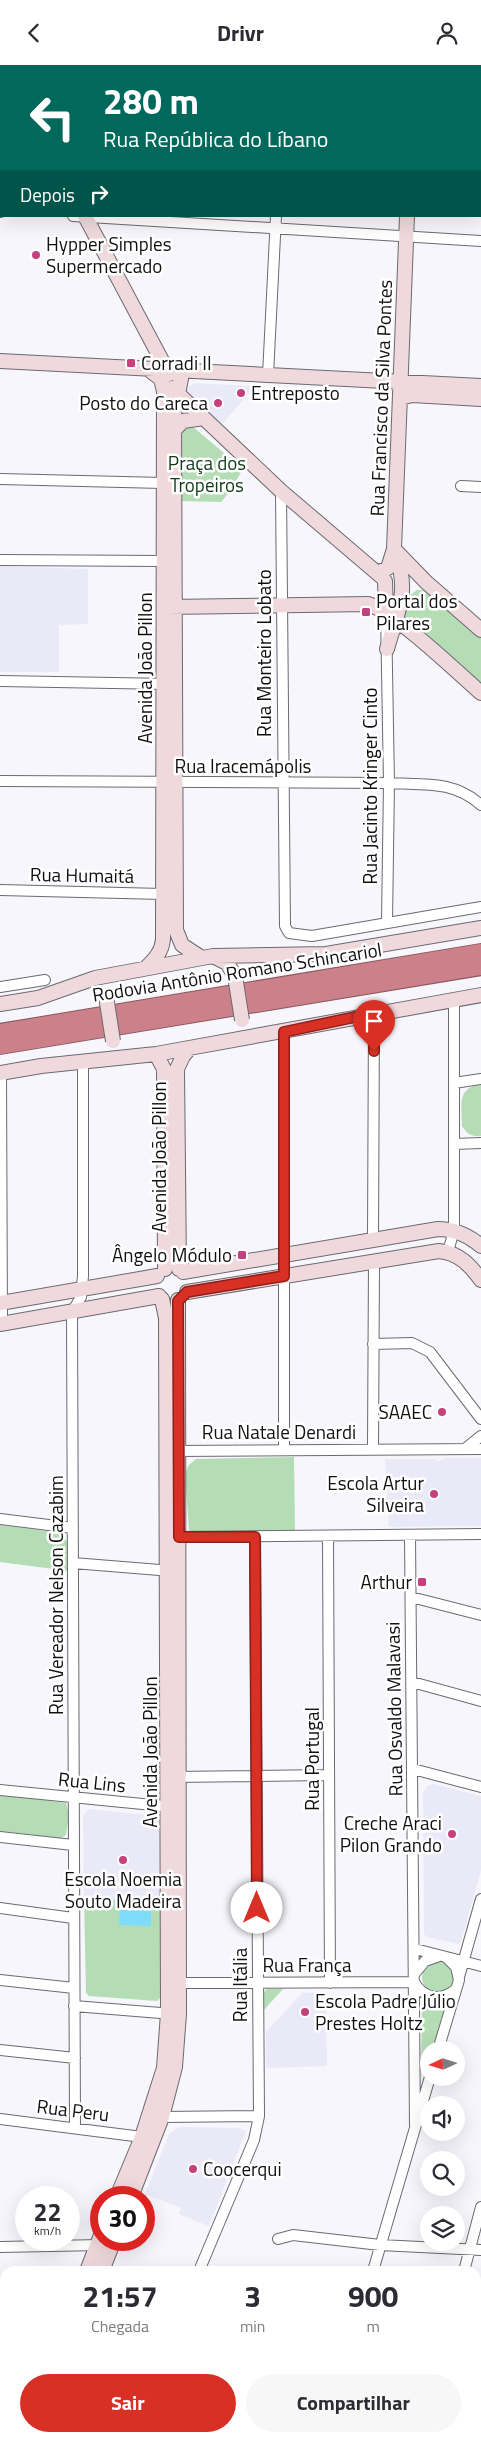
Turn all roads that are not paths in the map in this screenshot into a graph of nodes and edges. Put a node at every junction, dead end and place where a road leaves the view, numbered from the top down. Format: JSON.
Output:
{"nodes":[{"id":1,"x":81,"y":217,"type":"edge"},
{"id":2,"x":276,"y":217,"type":"edge"},
{"id":3,"x":408,"y":217,"type":"edge"},
{"id":4,"x":275,"y":229,"type":"junction"},
{"id":5,"x":407,"y":237,"type":"junction"},
{"id":6,"x":481,"y":241,"type":"edge"},
{"id":7,"x":0,"y":361,"type":"edge"},
{"id":8,"x":268,"y":375,"type":"junction"},
{"id":9,"x":173,"y":381,"type":"junction"},
{"id":10,"x":385,"y":381,"type":"junction"},
{"id":11,"x":401,"y":382,"type":"junction"},
{"id":12,"x":481,"y":386,"type":"edge"},
{"id":13,"x":400,"y":399,"type":"junction"},
{"id":14,"x":481,"y":399,"type":"edge"},
{"id":15,"x":204,"y":418,"type":"junction"},
{"id":16,"x":174,"y":429,"type":"junction"},
{"id":17,"x":0,"y":479,"type":"edge"},
{"id":18,"x":164,"y":483,"type":"junction"},
{"id":19,"x":461,"y":486,"type":"dead end"},
{"id":20,"x":481,"y":487,"type":"edge"},
{"id":21,"x":281,"y":491,"type":"junction"},
{"id":22,"x":394,"y":549,"type":"junction"},
{"id":23,"x":0,"y":560,"type":"edge"},
{"id":24,"x":163,"y":561,"type":"junction"},
{"id":25,"x":402,"y":574,"type":"junction"},
{"id":26,"x":381,"y":577,"type":"junction"},
{"id":27,"x":426,"y":582,"type":"junction"},
{"id":28,"x":281,"y":605,"type":"junction"},
{"id":29,"x":169,"y":607,"type":"junction"},
{"id":30,"x":394,"y":613,"type":"junction"},
{"id":31,"x":481,"y":630,"type":"edge"},
{"id":32,"x":417,"y":638,"type":"junction"},
{"id":33,"x":387,"y":649,"type":"junction"},
{"id":34,"x":0,"y":681,"type":"edge"},
{"id":35,"x":169,"y":685,"type":"junction"},
{"id":36,"x":481,"y":693,"type":"edge"},
{"id":37,"x":0,"y":781,"type":"edge"},
{"id":38,"x":169,"y":783,"type":"junction"},
{"id":39,"x":282,"y":783,"type":"junction"},
{"id":40,"x":389,"y":783,"type":"junction"},
{"id":41,"x":481,"y":805,"type":"edge"},
{"id":42,"x":0,"y":890,"type":"edge"},
{"id":43,"x":163,"y":894,"type":"junction"},
{"id":44,"x":481,"y":907,"type":"edge"},
{"id":45,"x":387,"y":922,"type":"junction"},
{"id":46,"x":481,"y":928,"type":"edge"},
{"id":47,"x":481,"y":953,"type":"edge"},
{"id":48,"x":207,"y":957,"type":"junction"},
{"id":49,"x":481,"y":966,"type":"edge"},
{"id":50,"x":146,"y":968,"type":"junction"},
{"id":51,"x":118,"y":973,"type":"junction"},
{"id":52,"x":46,"y":980,"type":"dead end"},
{"id":53,"x":0,"y":987,"type":"edge"},
{"id":54,"x":481,"y":995,"type":"edge"},
{"id":55,"x":454,"y":1000,"type":"junction"},
{"id":56,"x":0,"y":1004,"type":"edge"},
{"id":57,"x":374,"y":1013,"type":"junction"},
{"id":58,"x":284,"y":1032,"type":"junction"},
{"id":59,"x":0,"y":1033,"type":"edge"},
{"id":60,"x":232,"y":1042,"type":"junction"},
{"id":61,"x":0,"y":1045,"type":"edge"},
{"id":62,"x":189,"y":1049,"type":"junction"},
{"id":63,"x":156,"y":1054,"type":"junction"},
{"id":64,"x":128,"y":1058,"type":"junction"},
{"id":65,"x":84,"y":1063,"type":"junction"},
{"id":66,"x":1,"y":1073,"type":"edge"},
{"id":67,"x":481,"y":1079,"type":"edge"},
{"id":68,"x":454,"y":1083,"type":"junction"},
{"id":69,"x":481,"y":1143,"type":"edge"},
{"id":70,"x":454,"y":1144,"type":"junction"},
{"id":71,"x":454,"y":1230,"type":"junction"},
{"id":72,"x":373,"y":1240,"type":"junction"},
{"id":73,"x":481,"y":1246,"type":"edge"},
{"id":74,"x":448,"y":1252,"type":"junction"},
{"id":75,"x":284,"y":1255,"type":"junction"},
{"id":76,"x":374,"y":1262,"type":"junction"},
{"id":77,"x":171,"y":1271,"type":"junction"},
{"id":78,"x":284,"y":1276,"type":"junction"},
{"id":79,"x":481,"y":1280,"type":"edge"},
{"id":80,"x":82,"y":1289,"type":"junction"},
{"id":81,"x":183,"y":1296,"type":"junction"},
{"id":82,"x":161,"y":1298,"type":"junction"},
{"id":83,"x":1,"y":1302,"type":"edge"},
{"id":84,"x":72,"y":1312,"type":"junction"},
{"id":85,"x":1,"y":1324,"type":"edge"},
{"id":86,"x":373,"y":1344,"type":"junction"},
{"id":87,"x":481,"y":1419,"type":"edge"},
{"id":88,"x":481,"y":1436,"type":"edge"},
{"id":89,"x":373,"y":1449,"type":"junction"},
{"id":90,"x":464,"y":1449,"type":"junction"},
{"id":91,"x":481,"y":1449,"type":"edge"},
{"id":92,"x":284,"y":1450,"type":"junction"},
{"id":93,"x":173,"y":1451,"type":"junction"},
{"id":94,"x":0,"y":1519,"type":"edge"},
{"id":95,"x":73,"y":1528,"type":"junction"},
{"id":96,"x":481,"y":1534,"type":"edge"},
{"id":97,"x":410,"y":1535,"type":"junction"},
{"id":98,"x":328,"y":1536,"type":"junction"},
{"id":99,"x":179,"y":1537,"type":"junction"},
{"id":100,"x":255,"y":1537,"type":"junction"},
{"id":101,"x":73,"y":1563,"type":"junction"},
{"id":102,"x":174,"y":1571,"type":"junction"},
{"id":103,"x":411,"y":1597,"type":"junction"},
{"id":104,"x":481,"y":1615,"type":"edge"},
{"id":105,"x":412,"y":1682,"type":"junction"},
{"id":106,"x":481,"y":1701,"type":"edge"},
{"id":107,"x":413,"y":1769,"type":"junction"},
{"id":108,"x":329,"y":1775,"type":"junction"},
{"id":109,"x":257,"y":1776,"type":"junction"},
{"id":110,"x":174,"y":1777,"type":"junction"},
{"id":111,"x":481,"y":1787,"type":"edge"},
{"id":112,"x":0,"y":1790,"type":"edge"},
{"id":113,"x":74,"y":1798,"type":"junction"},
{"id":114,"x":174,"y":1807,"type":"junction"},
{"id":115,"x":0,"y":1837,"type":"edge"},
{"id":116,"x":74,"y":1845,"type":"junction"},
{"id":117,"x":481,"y":1899,"type":"edge"},
{"id":118,"x":0,"y":1908,"type":"edge"},
{"id":119,"x":74,"y":1918,"type":"junction"},
{"id":120,"x":414,"y":1949,"type":"junction"},
{"id":121,"x":444,"y":1957,"type":"junction"},
{"id":122,"x":464,"y":1962,"type":"junction"},
{"id":123,"x":481,"y":1966,"type":"edge"},
{"id":124,"x":414,"y":1978,"type":"junction"},
{"id":125,"x":0,"y":1980,"type":"edge"},
{"id":126,"x":258,"y":1983,"type":"junction"},
{"id":127,"x":330,"y":1983,"type":"junction"},
{"id":128,"x":174,"y":1984,"type":"junction"},
{"id":129,"x":458,"y":1984,"type":"junction"},
{"id":130,"x":74,"y":1988,"type":"junction"},
{"id":131,"x":74,"y":2006,"type":"junction"},
{"id":132,"x":174,"y":2014,"type":"junction"},
{"id":133,"x":441,"y":2041,"type":"edge"},
{"id":134,"x":0,"y":2050,"type":"edge"},
{"id":135,"x":75,"y":2059,"type":"junction"},
{"id":136,"x":427,"y":2086,"type":"edge"},
{"id":137,"x":259,"y":2116,"type":"junction"},
{"id":138,"x":162,"y":2117,"type":"junction"},
{"id":139,"x":0,"y":2119,"type":"edge"},
{"id":140,"x":415,"y":2125,"type":"junction"},
{"id":141,"x":75,"y":2128,"type":"junction"},
{"id":142,"x":147,"y":2135,"type":"junction"},
{"id":143,"x":122,"y":2186,"type":"edge"},
{"id":144,"x":134,"y":2186,"type":"edge"},
{"id":145,"x":481,"y":2207,"type":"edge"},
{"id":146,"x":278,"y":2239,"type":"dead end"},
{"id":147,"x":90,"y":2242,"type":"edge"},
{"id":148,"x":380,"y":2245,"type":"junction"},
{"id":149,"x":0,"y":2247,"type":"edge"},
{"id":150,"x":481,"y":2250,"type":"edge"},
{"id":151,"x":100,"y":2251,"type":"edge"},
{"id":152,"x":105,"y":2251,"type":"edge"},
{"id":153,"x":469,"y":2251,"type":"junction"},
{"id":154,"x":90,"y":2266,"type":"edge"},
{"id":155,"x":103,"y":2266,"type":"edge"},
{"id":156,"x":201,"y":2266,"type":"edge"},
{"id":157,"x":374,"y":2266,"type":"edge"},
{"id":158,"x":465,"y":2266,"type":"edge"}],
"edges":[{"from":1,"to":4,"type":"street"},
{"from":1,"to":9,"type":"main road"},
{"from":2,"to":4,"type":"street"},
{"from":3,"to":5,"type":"main road","name":"Rua Francisco da Silva Pontes"},
{"from":4,"to":5,"type":"street"},
{"from":4,"to":8,"type":"street"},
{"from":5,"to":6,"type":"street"},
{"from":5,"to":11,"type":"main road","name":"Rua Francisco da Silva Pontes"},
{"from":7,"to":9,"type":"main road"},
{"from":8,"to":9,"type":"main road"},
{"from":8,"to":10,"type":"main road"},
{"from":9,"to":15,"type":"main road"},
{"from":9,"to":16,"type":"main road","name":"Avenida João Pillon"},
{"from":9,"to":18,"type":"main road","name":"Avenida João Pillon"},
{"from":10,"to":11,"type":"main road"},
{"from":10,"to":13,"type":"main road"},
{"from":11,"to":12,"type":"main road"},
{"from":11,"to":13,"type":"main road","name":"Rua Francisco da Silva Pontes"},
{"from":13,"to":14,"type":"main road"},
{"from":13,"to":22,"type":"main road","name":"Rua Francisco da Silva Pontes"},
{"from":15,"to":16,"type":"main road"},
{"from":15,"to":21,"type":"main road"},
{"from":16,"to":29,"type":"main road","name":"Avenida João Pillon"},
{"from":17,"to":18,"type":"street"},
{"from":18,"to":24,"type":"main road","name":"Avenida João Pillon"},
{"from":19,"to":20,"type":"street"},
{"from":21,"to":26,"type":"main road"},
{"from":21,"to":28,"type":"street","name":"Rua Monteiro Lobato"},
{"from":22,"to":25,"type":"main road"},
{"from":22,"to":26,"type":"main road","name":"Rua Francisco da Silva Pontes"},
{"from":22,"to":27,"type":"main road"},
{"from":23,"to":24,"type":"street"},
{"from":24,"to":29,"type":"main road","name":"Avenida João Pillon"},
{"from":25,"to":26,"type":"main road"},
{"from":25,"to":27,"type":"main road"},
{"from":25,"to":30,"type":"main road"},
{"from":26,"to":30,"type":"main road"},
{"from":27,"to":31,"type":"main road"},
{"from":28,"to":29,"type":"main road"},
{"from":28,"to":30,"type":"main road"},
{"from":28,"to":39,"type":"street","name":"Rua Monteiro Lobato"},
{"from":29,"to":35,"type":"main road","name":"Avenida João Pillon"},
{"from":30,"to":32,"type":"main road"},
{"from":30,"to":33,"type":"main road"},
{"from":32,"to":33,"type":"main road"},
{"from":32,"to":36,"type":"main road"},
{"from":33,"to":40,"type":"street","name":"Rua Jacinto Kringer Cinto"},
{"from":34,"to":35,"type":"street"},
{"from":35,"to":38,"type":"main road","name":"Avenida João Pillon"},
{"from":37,"to":38,"type":"street","name":"Rua Iracemápolis"},
{"from":38,"to":39,"type":"street","name":"Rua Iracemápolis"},
{"from":38,"to":43,"type":"main road","name":"Avenida João Pillon"},
{"from":38,"to":48,"type":"main road","name":"Avenida João Pillon"},
{"from":39,"to":40,"type":"street","name":"Rua Iracemápolis"},
{"from":39,"to":45,"type":"street","name":"Rua Monteiro Lobato"},
{"from":40,"to":41,"type":"street","name":"Rua Iracemápolis"},
{"from":40,"to":45,"type":"street","name":"Rua Jacinto Kringer Cinto"},
{"from":42,"to":43,"type":"street","name":"Rua Humaitá"},
{"from":43,"to":50,"type":"main road","name":"Avenida João Pillon"},
{"from":44,"to":45,"type":"street"},
{"from":46,"to":48,"type":"main road"},
{"from":47,"to":59,"type":"highway","name":"Rodovia Antônio Romano Schincariol"},
{"from":48,"to":50,"type":"main road"},
{"from":48,"to":60,"type":"main road","bridge":true},
{"from":49,"to":61,"type":"highway","name":"Rodovia Antônio Romano Schincariol"},
{"from":50,"to":51,"type":"main road"},
{"from":51,"to":56,"type":"main road"},
{"from":51,"to":64,"type":"main road","bridge":true},
{"from":52,"to":53,"type":"street"},
{"from":54,"to":55,"type":"main road"},
{"from":55,"to":57,"type":"main road"},
{"from":55,"to":68,"type":"street"},
{"from":57,"to":58,"type":"main road"},
{"from":57,"to":72,"type":"street"},
{"from":58,"to":60,"type":"main road"},
{"from":58,"to":75,"type":"street"},
{"from":60,"to":62,"type":"main road"},
{"from":62,"to":63,"type":"main road"},
{"from":62,"to":77,"type":"main road","name":"Avenida João Pillon"},
{"from":63,"to":64,"type":"main road"},
{"from":63,"to":77,"type":"main road","name":"Avenida João Pillon"},
{"from":64,"to":65,"type":"main road"},
{"from":65,"to":66,"type":"main road"},
{"from":65,"to":80,"type":"street","name":"Rua Vereador Nelson Cazabim"},
{"from":66,"to":83,"type":"street"},
{"from":67,"to":68,"type":"street"},
{"from":68,"to":70,"type":"street"},
{"from":69,"to":70,"type":"street"},
{"from":70,"to":71,"type":"street"},
{"from":71,"to":72,"type":"main road"},
{"from":71,"to":73,"type":"main road"},
{"from":71,"to":74,"type":"street"},
{"from":72,"to":75,"type":"main road"},
{"from":74,"to":76,"type":"main road"},
{"from":74,"to":79,"type":"main road"},
{"from":75,"to":77,"type":"main road"},
{"from":75,"to":78,"type":"street"},
{"from":76,"to":78,"type":"main road"},
{"from":76,"to":86,"type":"street"},
{"from":77,"to":80,"type":"main road"},
{"from":77,"to":81,"type":"main road"},
{"from":77,"to":82,"type":"main road"},
{"from":78,"to":81,"type":"main road"},
{"from":78,"to":92,"type":"street"},
{"from":80,"to":83,"type":"main road"},
{"from":80,"to":84,"type":"street","name":"Rua Vereador Nelson Cazabim"},
{"from":81,"to":82,"type":"main road"},
{"from":81,"to":93,"type":"main road","name":"Avenida João Pillon"},
{"from":82,"to":84,"type":"main road"},
{"from":82,"to":93,"type":"main road","name":"Avenida João Pillon"},
{"from":83,"to":85,"type":"street"},
{"from":84,"to":85,"type":"main road"},
{"from":84,"to":95,"type":"street","name":"Rua Vereador Nelson Cazabim"},
{"from":86,"to":87,"type":"street"},
{"from":86,"to":89,"type":"street"},
{"from":88,"to":90,"type":"street"},
{"from":89,"to":90,"type":"street","name":"Rua Natale Denardi"},
{"from":89,"to":92,"type":"street","name":"Rua Natale Denardi"},
{"from":90,"to":91,"type":"street","name":"Rua Natale Denardi"},
{"from":92,"to":93,"type":"street","name":"Rua Natale Denardi"},
{"from":93,"to":99,"type":"main road","name":"Avenida João Pillon"},
{"from":93,"to":102,"type":"main road","name":"Avenida João Pillon"},
{"from":94,"to":95,"type":"street"},
{"from":95,"to":101,"type":"street","name":"Rua Vereador Nelson Cazabim"},
{"from":96,"to":97,"type":"street"},
{"from":97,"to":98,"type":"street"},
{"from":97,"to":103,"type":"street","name":"Rua Osvaldo Malavasi"},
{"from":98,"to":100,"type":"street"},
{"from":98,"to":108,"type":"street","name":"Rua Portugal"},
{"from":99,"to":100,"type":"street"},
{"from":99,"to":102,"type":"main road","name":"Avenida João Pillon"},
{"from":100,"to":109,"type":"street","name":"Rua Itália"},
{"from":101,"to":102,"type":"street"},
{"from":101,"to":113,"type":"street","name":"Rua Vereador Nelson Cazabim"},
{"from":102,"to":110,"type":"main road","name":"Avenida João Pillon"},
{"from":103,"to":104,"type":"street"},
{"from":103,"to":105,"type":"street","name":"Rua Osvaldo Malavasi"},
{"from":105,"to":106,"type":"street"},
{"from":105,"to":107,"type":"street","name":"Rua Osvaldo Malavasi"},
{"from":107,"to":111,"type":"street"},
{"from":107,"to":120,"type":"street","name":"Rua Osvaldo Malavasi"},
{"from":108,"to":109,"type":"street"},
{"from":108,"to":127,"type":"street","name":"Rua Portugal"},
{"from":109,"to":110,"type":"street"},
{"from":109,"to":126,"type":"street","name":"Rua Itália"},
{"from":110,"to":114,"type":"main road","name":"Avenida João Pillon"},
{"from":112,"to":113,"type":"street","name":"Rua Lins"},
{"from":113,"to":114,"type":"street","name":"Rua Lins"},
{"from":113,"to":116,"type":"street","name":"Rua Vereador Nelson Cazabim"},
{"from":114,"to":128,"type":"main road","name":"Avenida João Pillon"},
{"from":115,"to":116,"type":"street"},
{"from":116,"to":119,"type":"street","name":"Rua Vereador Nelson Cazabim"},
{"from":117,"to":122,"type":"street"},
{"from":118,"to":119,"type":"street"},
{"from":119,"to":130,"type":"street","name":"Rua Vereador Nelson Cazabim"},
{"from":120,"to":121,"type":"street"},
{"from":120,"to":124,"type":"street","name":"Rua Osvaldo Malavasi"},
{"from":121,"to":122,"type":"street"},
{"from":121,"to":124,"type":"street"},
{"from":121,"to":129,"type":"street"},
{"from":122,"to":123,"type":"street"},
{"from":122,"to":129,"type":"street"},
{"from":124,"to":127,"type":"street","name":"Rua França"},
{"from":124,"to":129,"type":"street"},
{"from":124,"to":140,"type":"street","name":"Rua Osvaldo Malavasi"},
{"from":125,"to":130,"type":"street"},
{"from":126,"to":127,"type":"street","name":"Rua França"},
{"from":126,"to":128,"type":"street","name":"Rua França"},
{"from":126,"to":137,"type":"street","name":"Rua Itália"},
{"from":128,"to":132,"type":"main road","name":"Avenida João Pillon"},
{"from":129,"to":133,"type":"street"},
{"from":130,"to":131,"type":"street","name":"Rua Vereador Nelson Cazabim"},
{"from":131,"to":132,"type":"street"},
{"from":131,"to":135,"type":"street","name":"Rua Vereador Nelson Cazabim"},
{"from":132,"to":138,"type":"main road","name":"Avenida João Pillon"},
{"from":132,"to":142,"type":"main road","name":"Avenida João Pillon"},
{"from":134,"to":135,"type":"street"},
{"from":135,"to":141,"type":"street","name":"Rua Vereador Nelson Cazabim"},
{"from":136,"to":140,"type":"street"},
{"from":137,"to":138,"type":"street"},
{"from":137,"to":156,"type":"street","name":"Rua Itália"},
{"from":138,"to":142,"type":"main road","name":"Avenida João Pillon"},
{"from":139,"to":141,"type":"street","name":"Rua Peru"},
{"from":140,"to":148,"type":"street"},
{"from":141,"to":142,"type":"street","name":"Rua Peru"},
{"from":142,"to":143,"type":"main road","name":"Avenida João Pillon"},
{"from":142,"to":144,"type":"main road","name":"Avenida João Pillon"},
{"from":145,"to":153,"type":"street"},
{"from":146,"to":148,"type":"street"},
{"from":147,"to":149,"type":"street"},
{"from":148,"to":153,"type":"street"},
{"from":148,"to":157,"type":"street"},
{"from":150,"to":153,"type":"street"},
{"from":151,"to":154,"type":"main road"},
{"from":152,"to":155,"type":"main road"},
{"from":153,"to":158,"type":"street"}]}
